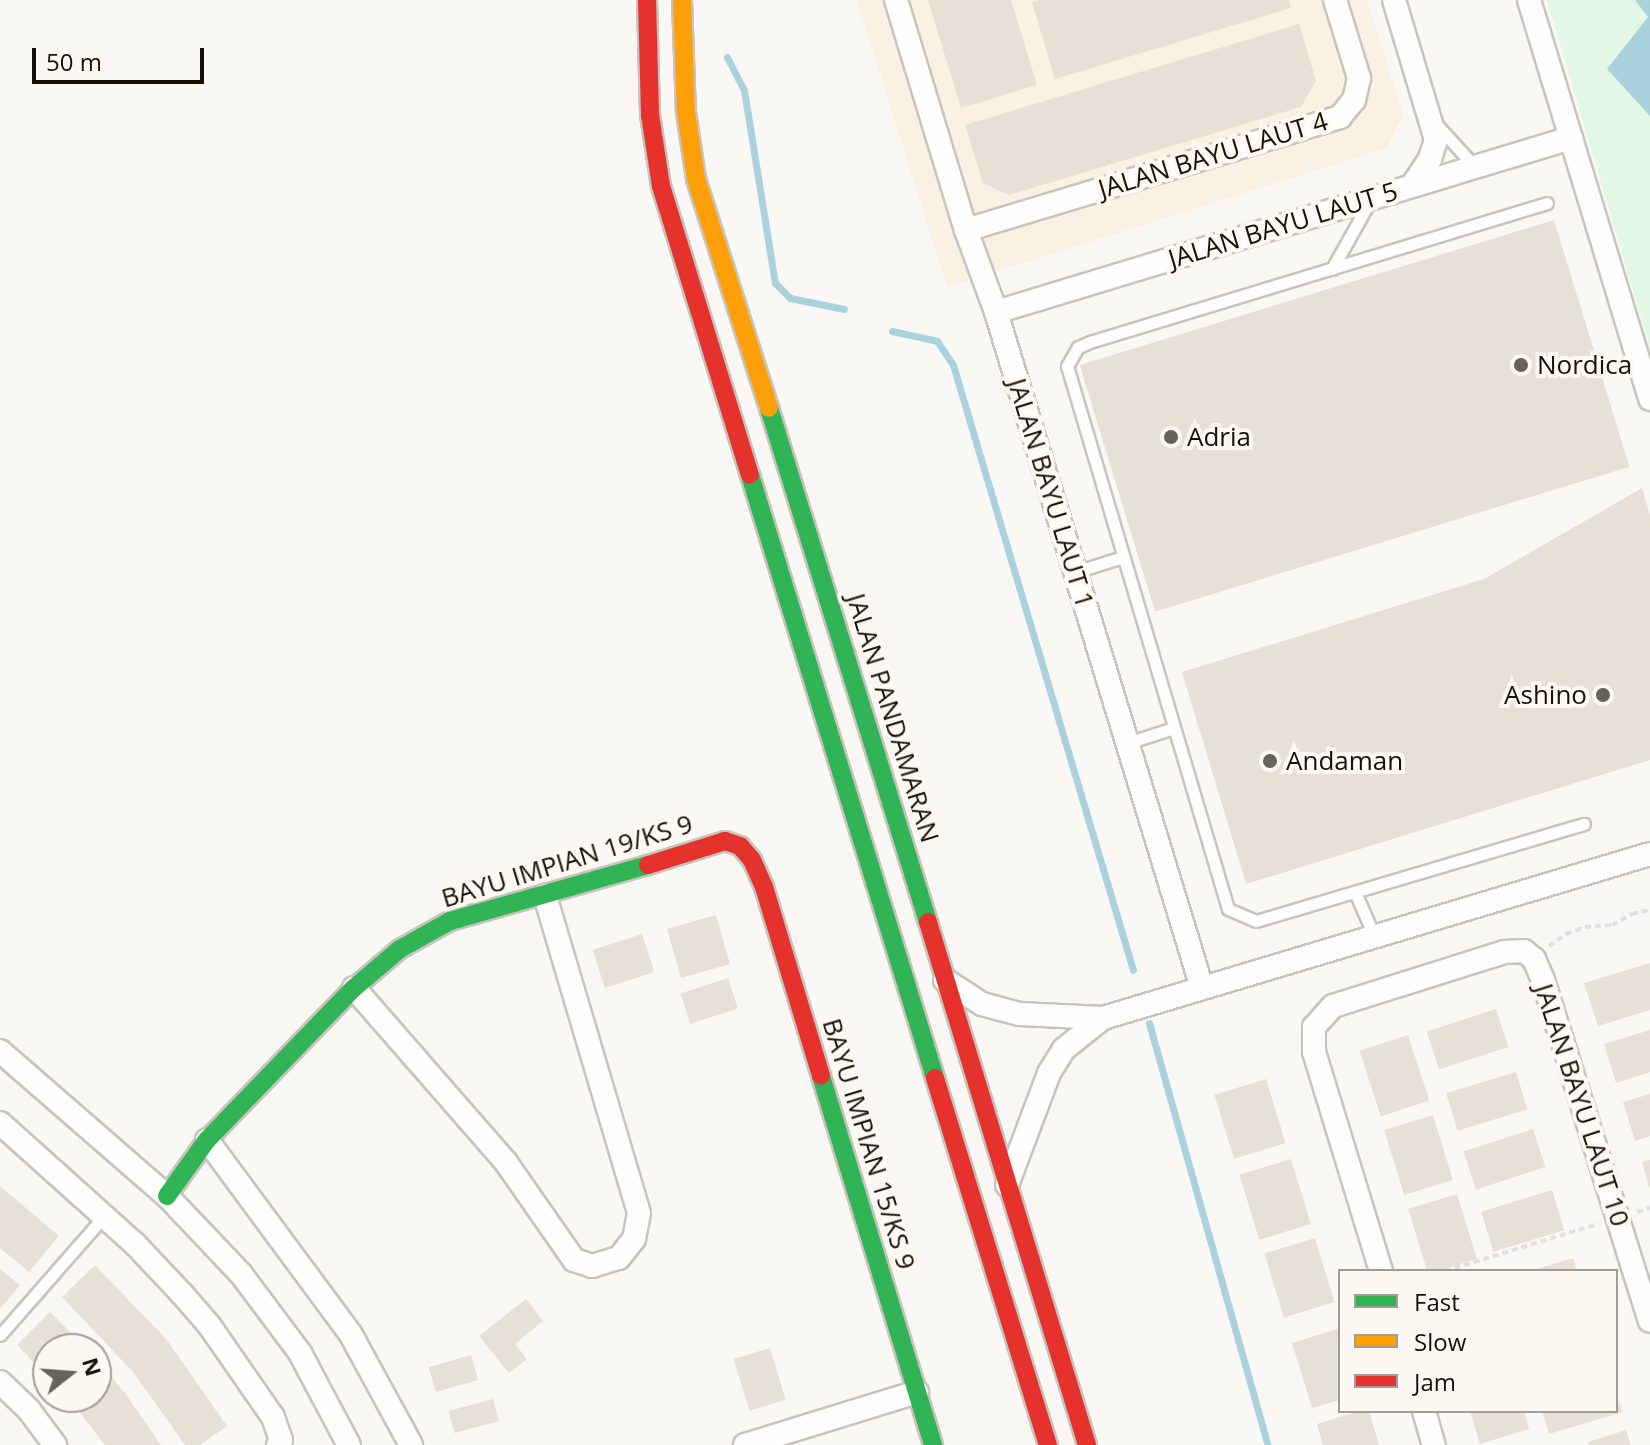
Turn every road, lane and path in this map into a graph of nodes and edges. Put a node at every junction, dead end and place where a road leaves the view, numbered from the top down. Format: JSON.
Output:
{"nodes":[{"id":1,"x":647,"y":0,"type":"edge"},
{"id":2,"x":682,"y":0,"type":"edge"},
{"id":3,"x":896,"y":0,"type":"edge"},
{"id":4,"x":1335,"y":0,"type":"edge"},
{"id":5,"x":1394,"y":0,"type":"edge"},
{"id":6,"x":1529,"y":0,"type":"edge"},
{"id":7,"x":1429,"y":115,"type":"junction"},
{"id":8,"x":1571,"y":138,"type":"junction"},
{"id":9,"x":1475,"y":167,"type":"junction"},
{"id":10,"x":1412,"y":186,"type":"junction"},
{"id":11,"x":1371,"y":199,"type":"junction"},
{"id":12,"x":1547,"y":203,"type":"dead end"},
{"id":13,"x":966,"y":230,"type":"junction"},
{"id":14,"x":1332,"y":269,"type":"junction"},
{"id":15,"x":996,"y":312,"type":"junction"},
{"id":16,"x":1650,"y":399,"type":"edge"},
{"id":17,"x":1123,"y":557,"type":"junction"},
{"id":18,"x":1075,"y":572,"type":"junction"},
{"id":19,"x":1174,"y":728,"type":"junction"},
{"id":20,"x":1127,"y":743,"type":"junction"},
{"id":21,"x":1584,"y":824,"type":"dead end"},
{"id":22,"x":1650,"y":854,"type":"edge"},
{"id":23,"x":752,"y":860,"type":"joint"},
{"id":24,"x":1355,"y":892,"type":"junction"},
{"id":25,"x":545,"y":896,"type":"junction"},
{"id":26,"x":1650,"y":910,"type":"edge"},
{"id":27,"x":1374,"y":936,"type":"junction"},
{"id":28,"x":1534,"y":959,"type":"junction"},
{"id":29,"x":945,"y":980,"type":"junction"},
{"id":30,"x":354,"y":988,"type":"junction"},
{"id":31,"x":1202,"y":988,"type":"junction"},
{"id":32,"x":1103,"y":1018,"type":"junction"},
{"id":33,"x":0,"y":1051,"type":"edge"},
{"id":34,"x":0,"y":1123,"type":"edge"},
{"id":35,"x":207,"y":1140,"type":"junction"},
{"id":36,"x":1007,"y":1185,"type":"junction"},
{"id":37,"x":167,"y":1196,"type":"junction"},
{"id":38,"x":1650,"y":1208,"type":"edge"},
{"id":39,"x":104,"y":1216,"type":"junction"},
{"id":40,"x":1618,"y":1218,"type":"junction"},
{"id":41,"x":1380,"y":1269,"type":"edge"},
{"id":42,"x":1452,"y":1269,"type":"edge"},
{"id":43,"x":1650,"y":1321,"type":"edge"},
{"id":44,"x":0,"y":1335,"type":"edge"},
{"id":45,"x":0,"y":1382,"type":"edge"},
{"id":46,"x":917,"y":1392,"type":"junction"},
{"id":47,"x":1425,"y":1413,"type":"edge"},
{"id":48,"x":55,"y":1445,"type":"edge"},
{"id":49,"x":278,"y":1445,"type":"edge"},
{"id":50,"x":349,"y":1445,"type":"edge"},
{"id":51,"x":411,"y":1445,"type":"edge"},
{"id":52,"x":745,"y":1445,"type":"edge"},
{"id":53,"x":933,"y":1445,"type":"edge"},
{"id":54,"x":1048,"y":1445,"type":"edge"},
{"id":55,"x":1087,"y":1445,"type":"edge"},
{"id":56,"x":1434,"y":1445,"type":"edge"}],
"edges":[{"from":1,"to":54,"type":"main road"},
{"from":2,"to":29,"type":"main road","name":"JALAN PANDAMARAN"},
{"from":3,"to":13,"type":"street","name":"JALAN BAYU LAUT 1"},
{"from":4,"to":13,"type":"street","name":"JALAN BAYU LAUT 4"},
{"from":5,"to":7,"type":"street"},
{"from":6,"to":8,"type":"street"},
{"from":7,"to":9,"type":"lane"},
{"from":7,"to":10,"type":"street"},
{"from":8,"to":9,"type":"street","name":"JALAN BAYU LAUT 5"},
{"from":8,"to":16,"type":"street"},
{"from":9,"to":10,"type":"street","name":"JALAN BAYU LAUT 5"},
{"from":10,"to":11,"type":"street","name":"JALAN BAYU LAUT 5"},
{"from":11,"to":14,"type":"lane"},
{"from":11,"to":15,"type":"street","name":"JALAN BAYU LAUT 5"},
{"from":12,"to":14,"type":"lane"},
{"from":13,"to":15,"type":"street","name":"JALAN BAYU LAUT 1"},
{"from":14,"to":17,"type":"lane"},
{"from":15,"to":18,"type":"street","name":"JALAN BAYU LAUT 1"},
{"from":17,"to":18,"type":"lane"},
{"from":17,"to":19,"type":"lane"},
{"from":18,"to":20,"type":"street","name":"JALAN BAYU LAUT 1"},
{"from":19,"to":20,"type":"lane"},
{"from":19,"to":24,"type":"lane"},
{"from":20,"to":31,"type":"street","name":"JALAN BAYU LAUT 1"},
{"from":21,"to":24,"type":"lane"},
{"from":22,"to":27,"type":"street"},
{"from":23,"to":25,"type":"main road","name":"BAYU IMPIAN 19/KS 9"},
{"from":23,"to":46,"type":"main road","name":"BAYU IMPIAN 15/KS 9"},
{"from":24,"to":27,"type":"lane"},
{"from":25,"to":30,"type":"main road","name":"BAYU IMPIAN 19/KS 9"},
{"from":25,"to":30,"type":"street"},
{"from":26,"to":28,"type":"path"},
{"from":27,"to":31,"type":"street"},
{"from":28,"to":40,"type":"street","name":"JALAN BAYU LAUT 10"},
{"from":28,"to":41,"type":"street","name":"JALAN BAYU LAUT 10"},
{"from":29,"to":32,"type":"street"},
{"from":29,"to":36,"type":"main road","name":"JALAN PANDAMARAN"},
{"from":30,"to":35,"type":"main road","name":"BAYU IMPIAN 19/KS 9"},
{"from":31,"to":32,"type":"street"},
{"from":32,"to":36,"type":"street"},
{"from":33,"to":37,"type":"street"},
{"from":34,"to":39,"type":"street"},
{"from":35,"to":37,"type":"main road","name":"BAYU IMPIAN 19/KS 9"},
{"from":35,"to":51,"type":"street"},
{"from":36,"to":55,"type":"main road","name":"JALAN PANDAMARAN"},
{"from":37,"to":50,"type":"street"},
{"from":38,"to":40,"type":"path"},
{"from":39,"to":44,"type":"lane"},
{"from":39,"to":49,"type":"street"},
{"from":40,"to":42,"type":"path"},
{"from":40,"to":43,"type":"street","name":"JALAN BAYU LAUT 10"},
{"from":45,"to":48,"type":"street"},
{"from":46,"to":52,"type":"street"},
{"from":46,"to":53,"type":"main road","name":"BAYU IMPIAN 15/KS 9"},
{"from":47,"to":56,"type":"street"}]}
